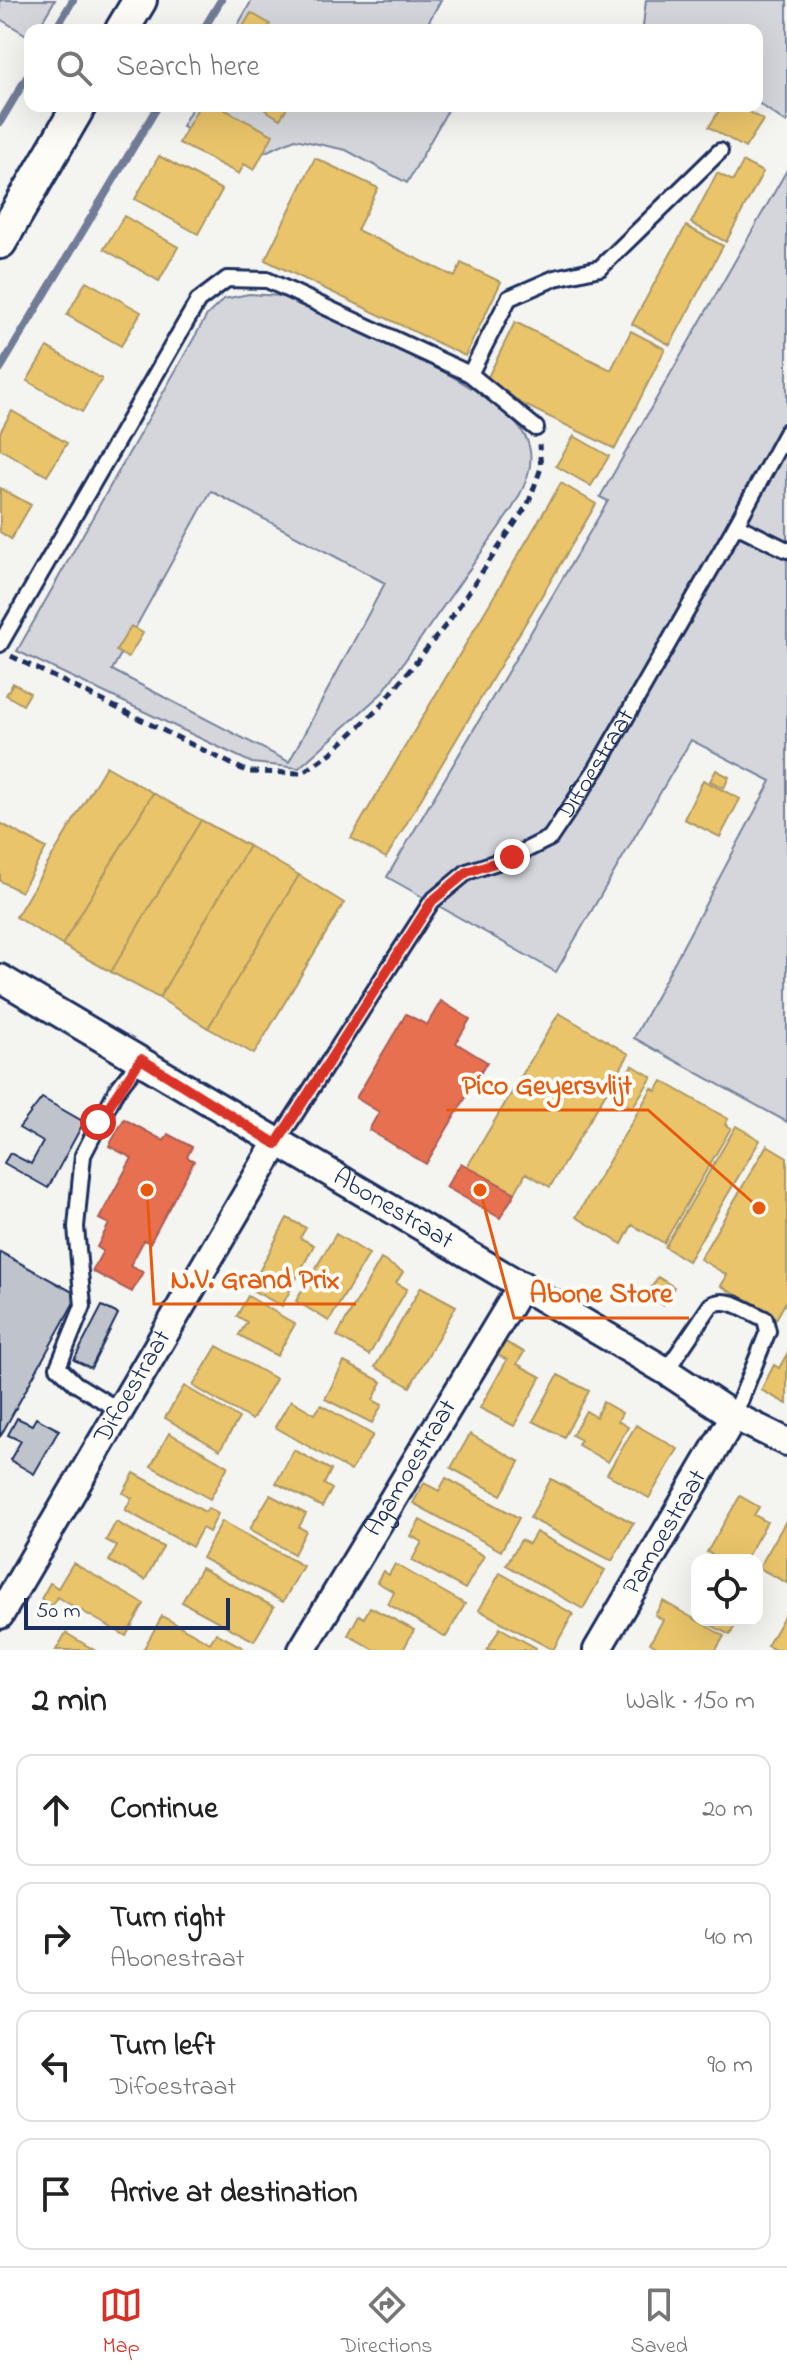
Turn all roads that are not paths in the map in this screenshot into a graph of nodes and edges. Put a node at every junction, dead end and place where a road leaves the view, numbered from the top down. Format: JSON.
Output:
{"nodes":[{"id":1,"x":140,"y":0,"type":"edge"},
{"id":2,"x":126,"y":24,"type":"edge"},
{"id":3,"x":76,"y":112,"type":"edge"},
{"id":4,"x":720,"y":151,"type":"dead end"},
{"id":5,"x":0,"y":242,"type":"edge"},
{"id":6,"x":470,"y":374,"type":"junction"},
{"id":7,"x":536,"y":428,"type":"road end"},
{"id":8,"x":787,"y":431,"type":"edge"},
{"id":9,"x":736,"y":525,"type":"junction"},
{"id":10,"x":787,"y":550,"type":"edge"},
{"id":11,"x":0,"y":644,"type":"edge"},
{"id":12,"x":0,"y":978,"type":"edge"},
{"id":13,"x":141,"y":1059,"type":"junction"},
{"id":14,"x":276,"y":1144,"type":"junction"},
{"id":15,"x":522,"y":1285,"type":"junction"},
{"id":16,"x":666,"y":1371,"type":"junction"},
{"id":17,"x":120,"y":1411,"type":"junction"},
{"id":18,"x":734,"y":1416,"type":"junction"},
{"id":19,"x":787,"y":1442,"type":"edge"},
{"id":20,"x":0,"y":1615,"type":"edge"},
{"id":21,"x":302,"y":1650,"type":"edge"},
{"id":22,"x":597,"y":1650,"type":"edge"}],
"edges":[{"from":1,"to":2,"type":"street"},
{"from":3,"to":5,"type":"street"},
{"from":4,"to":6,"type":"lane"},
{"from":6,"to":7,"type":"lane"},
{"from":6,"to":11,"type":"lane"},
{"from":8,"to":9,"type":"lane","name":"Difoestraat"},
{"from":9,"to":10,"type":"lane"},
{"from":9,"to":14,"type":"lane","name":"Difoestraat"},
{"from":12,"to":13,"type":"street","name":"Abonestraat"},
{"from":13,"to":14,"type":"street","name":"Abonestraat"},
{"from":13,"to":17,"type":"lane"},
{"from":14,"to":15,"type":"street","name":"Abonestraat"},
{"from":14,"to":17,"type":"street","name":"Difoestraat"},
{"from":15,"to":16,"type":"street","name":"Abonestraat"},
{"from":15,"to":21,"type":"street","name":"Agamoestraat"},
{"from":16,"to":18,"type":"street","name":"Abonestraat"},
{"from":16,"to":18,"type":"lane"},
{"from":17,"to":20,"type":"street","name":"Difoestraat"},
{"from":18,"to":19,"type":"street","name":"Abonestraat"},
{"from":18,"to":22,"type":"street","name":"Pamoestraat"}]}
